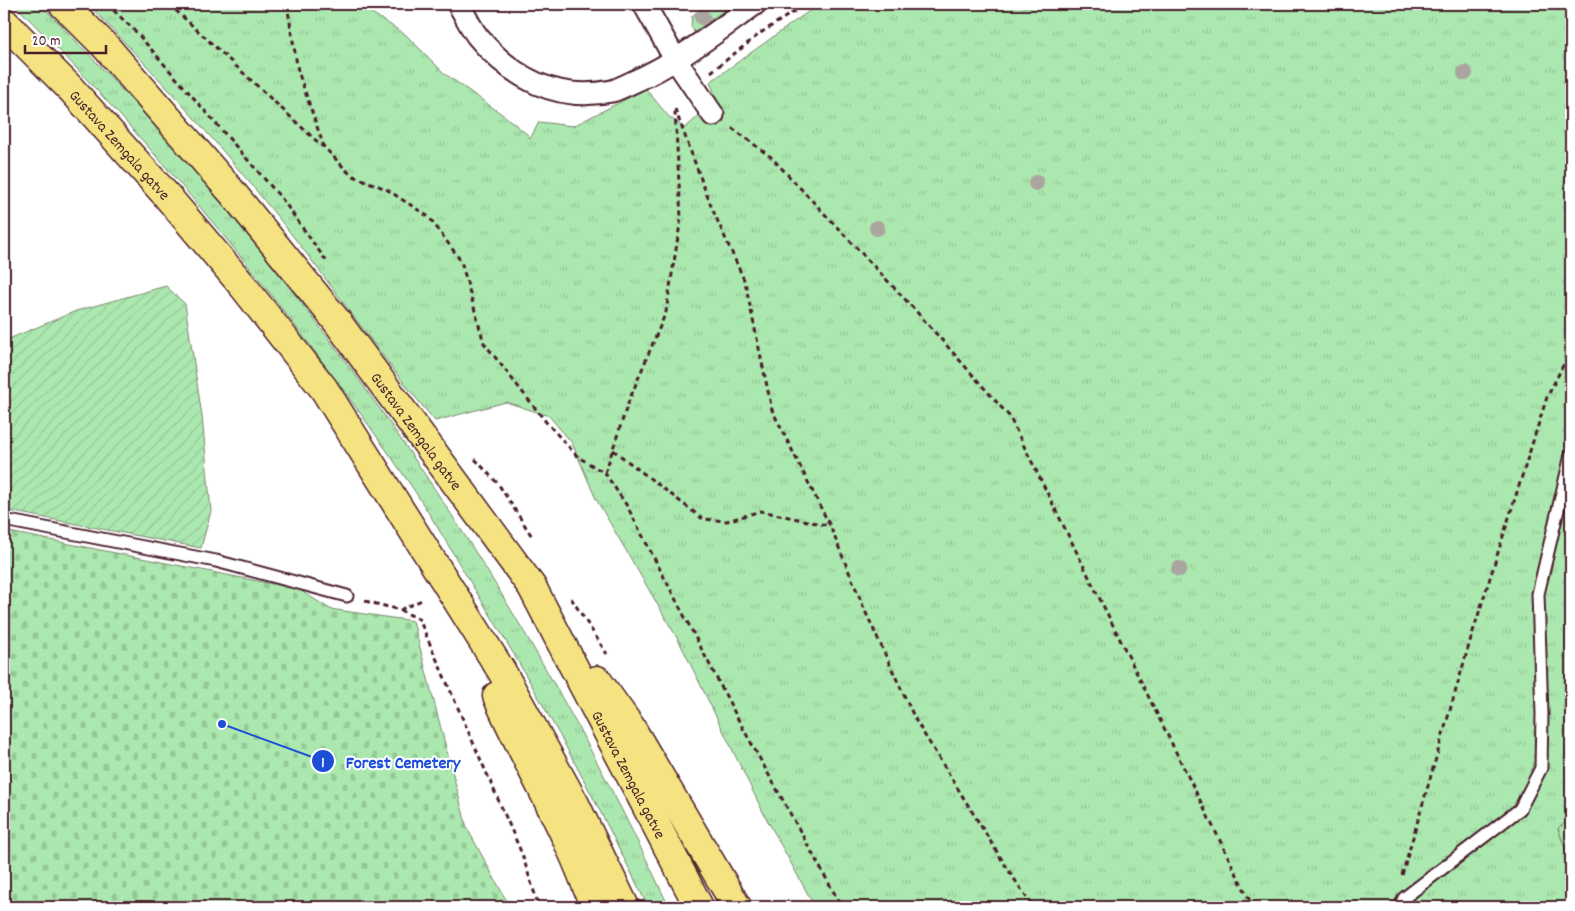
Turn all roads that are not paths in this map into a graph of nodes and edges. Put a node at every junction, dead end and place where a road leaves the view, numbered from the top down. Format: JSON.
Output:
{"nodes":[{"id":1,"x":63,"y":4,"type":"edge"},
{"id":2,"x":458,"y":4,"type":"edge"},
{"id":3,"x":644,"y":4,"type":"edge"},
{"id":4,"x":755,"y":4,"type":"edge"},
{"id":5,"x":4,"y":22,"type":"edge"},
{"id":6,"x":675,"y":60,"type":"junction"},
{"id":7,"x":713,"y":115,"type":"road end"},
{"id":8,"x":1571,"y":455,"type":"edge"},
{"id":9,"x":4,"y":520,"type":"edge"},
{"id":10,"x":449,"y":587,"type":"junction"},
{"id":11,"x":532,"y":587,"type":"junction"},
{"id":12,"x":347,"y":596,"type":"road end"},
{"id":13,"x":1402,"y":903,"type":"edge"},
{"id":14,"x":594,"y":907,"type":"edge"},
{"id":15,"x":625,"y":907,"type":"edge"},
{"id":16,"x":699,"y":907,"type":"edge"},
{"id":17,"x":737,"y":907,"type":"edge"}],
"edges":[{"from":1,"to":11,"type":"main road","name":"Gustava Zemgala gatve"},
{"from":2,"to":6,"type":"street"},
{"from":3,"to":6,"type":"street"},
{"from":4,"to":6,"type":"street"},
{"from":5,"to":10,"type":"main road","name":"Gustava Zemgala gatve"},
{"from":6,"to":7,"type":"street"},
{"from":8,"to":13,"type":"lane"},
{"from":9,"to":12,"type":"lane"},
{"from":10,"to":14,"type":"main road"},
{"from":10,"to":15,"type":"main road","name":"Gustava Zemgala gatve"},
{"from":11,"to":16,"type":"main road","name":"Gustava Zemgala gatve"},
{"from":11,"to":17,"type":"main road"}]}
